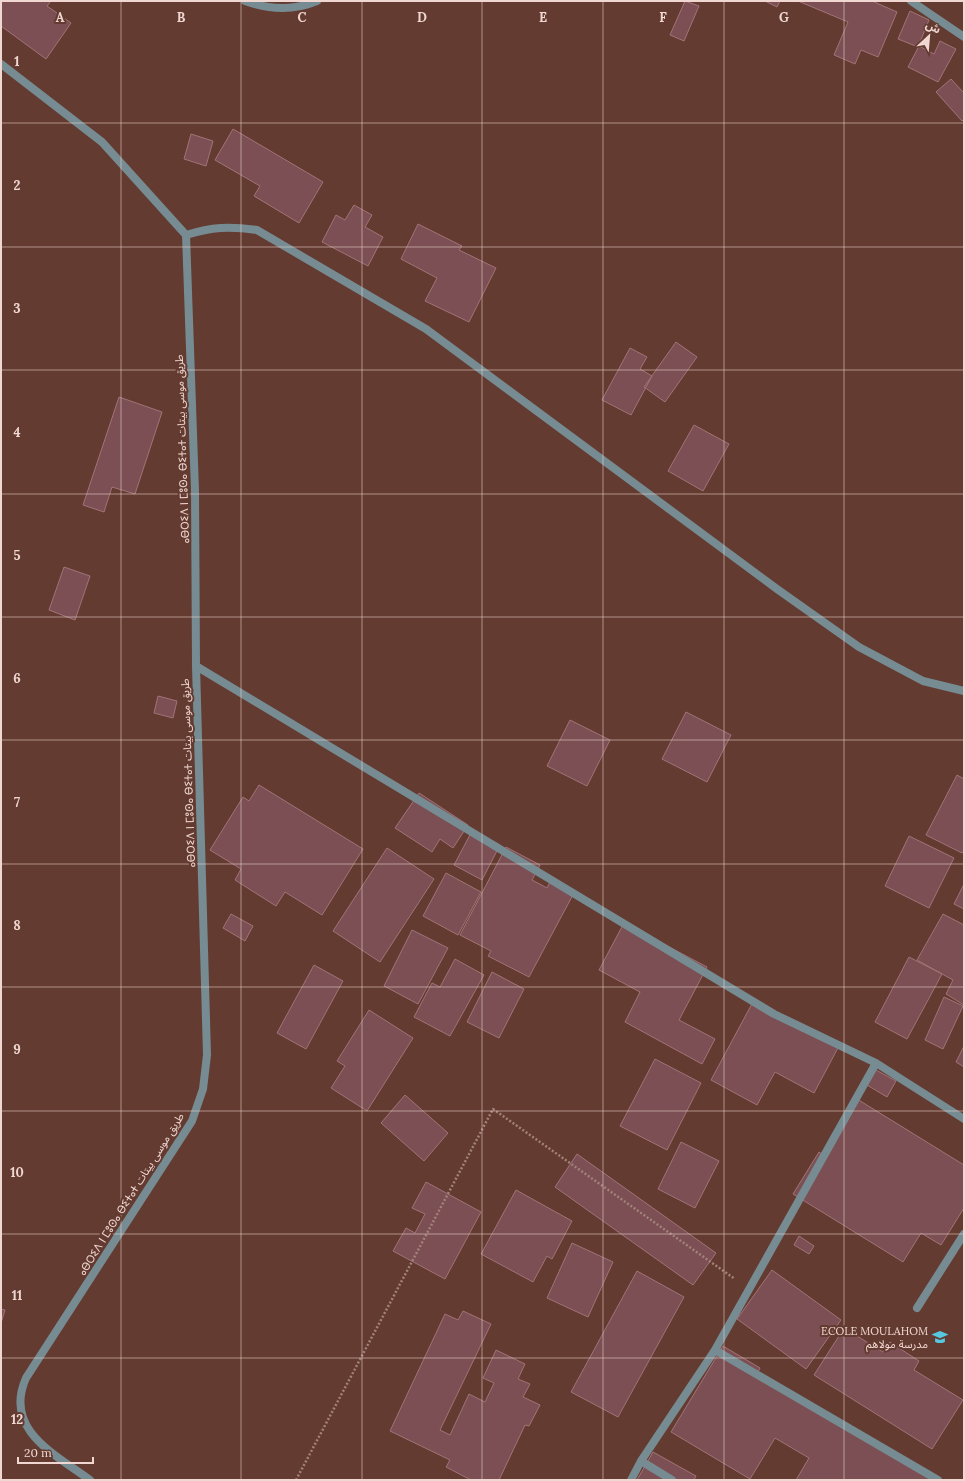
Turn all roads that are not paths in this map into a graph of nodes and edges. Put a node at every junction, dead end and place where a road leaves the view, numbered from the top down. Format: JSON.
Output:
{"nodes":[{"id":1,"x":245,"y":1,"type":"edge"},
{"id":2,"x":317,"y":1,"type":"edge"},
{"id":3,"x":911,"y":1,"type":"edge"},
{"id":4,"x":964,"y":37,"type":"edge"},
{"id":5,"x":1,"y":64,"type":"edge"},
{"id":6,"x":186,"y":235,"type":"junction"},
{"id":7,"x":196,"y":666,"type":"junction"},
{"id":8,"x":964,"y":691,"type":"edge"},
{"id":9,"x":876,"y":1063,"type":"junction"},
{"id":10,"x":964,"y":1119,"type":"edge"},
{"id":11,"x":964,"y":1234,"type":"edge"},
{"id":12,"x":918,"y":1308,"type":"dead end"},
{"id":13,"x":716,"y":1350,"type":"junction"},
{"id":14,"x":641,"y":1461,"type":"junction"},
{"id":15,"x":90,"y":1480,"type":"edge"},
{"id":16,"x":630,"y":1480,"type":"edge"},
{"id":17,"x":672,"y":1480,"type":"edge"},
{"id":18,"x":938,"y":1480,"type":"edge"}],
"edges":[{"from":1,"to":2,"type":"street"},
{"from":3,"to":4,"type":"street"},
{"from":5,"to":6,"type":"street"},
{"from":6,"to":7,"type":"street","name":"ⴰⴱⵔⵉⴷ ⵏ ⵎⵓⵙⴰ ⴱⵉⵜⴰⵜ طريق موسى بيتات"},
{"from":6,"to":8,"type":"street"},
{"from":7,"to":9,"type":"street"},
{"from":7,"to":15,"type":"street","name":"ⴰⴱⵔⵉⴷ ⵏ ⵎⵓⵙⴰ ⴱⵉⵜⴰⵜ طريق موسى بيتات"},
{"from":9,"to":10,"type":"street"},
{"from":9,"to":13,"type":"street"},
{"from":11,"to":12,"type":"street"},
{"from":13,"to":14,"type":"street"},
{"from":13,"to":18,"type":"street"},
{"from":14,"to":16,"type":"street"},
{"from":14,"to":17,"type":"street"}]}
